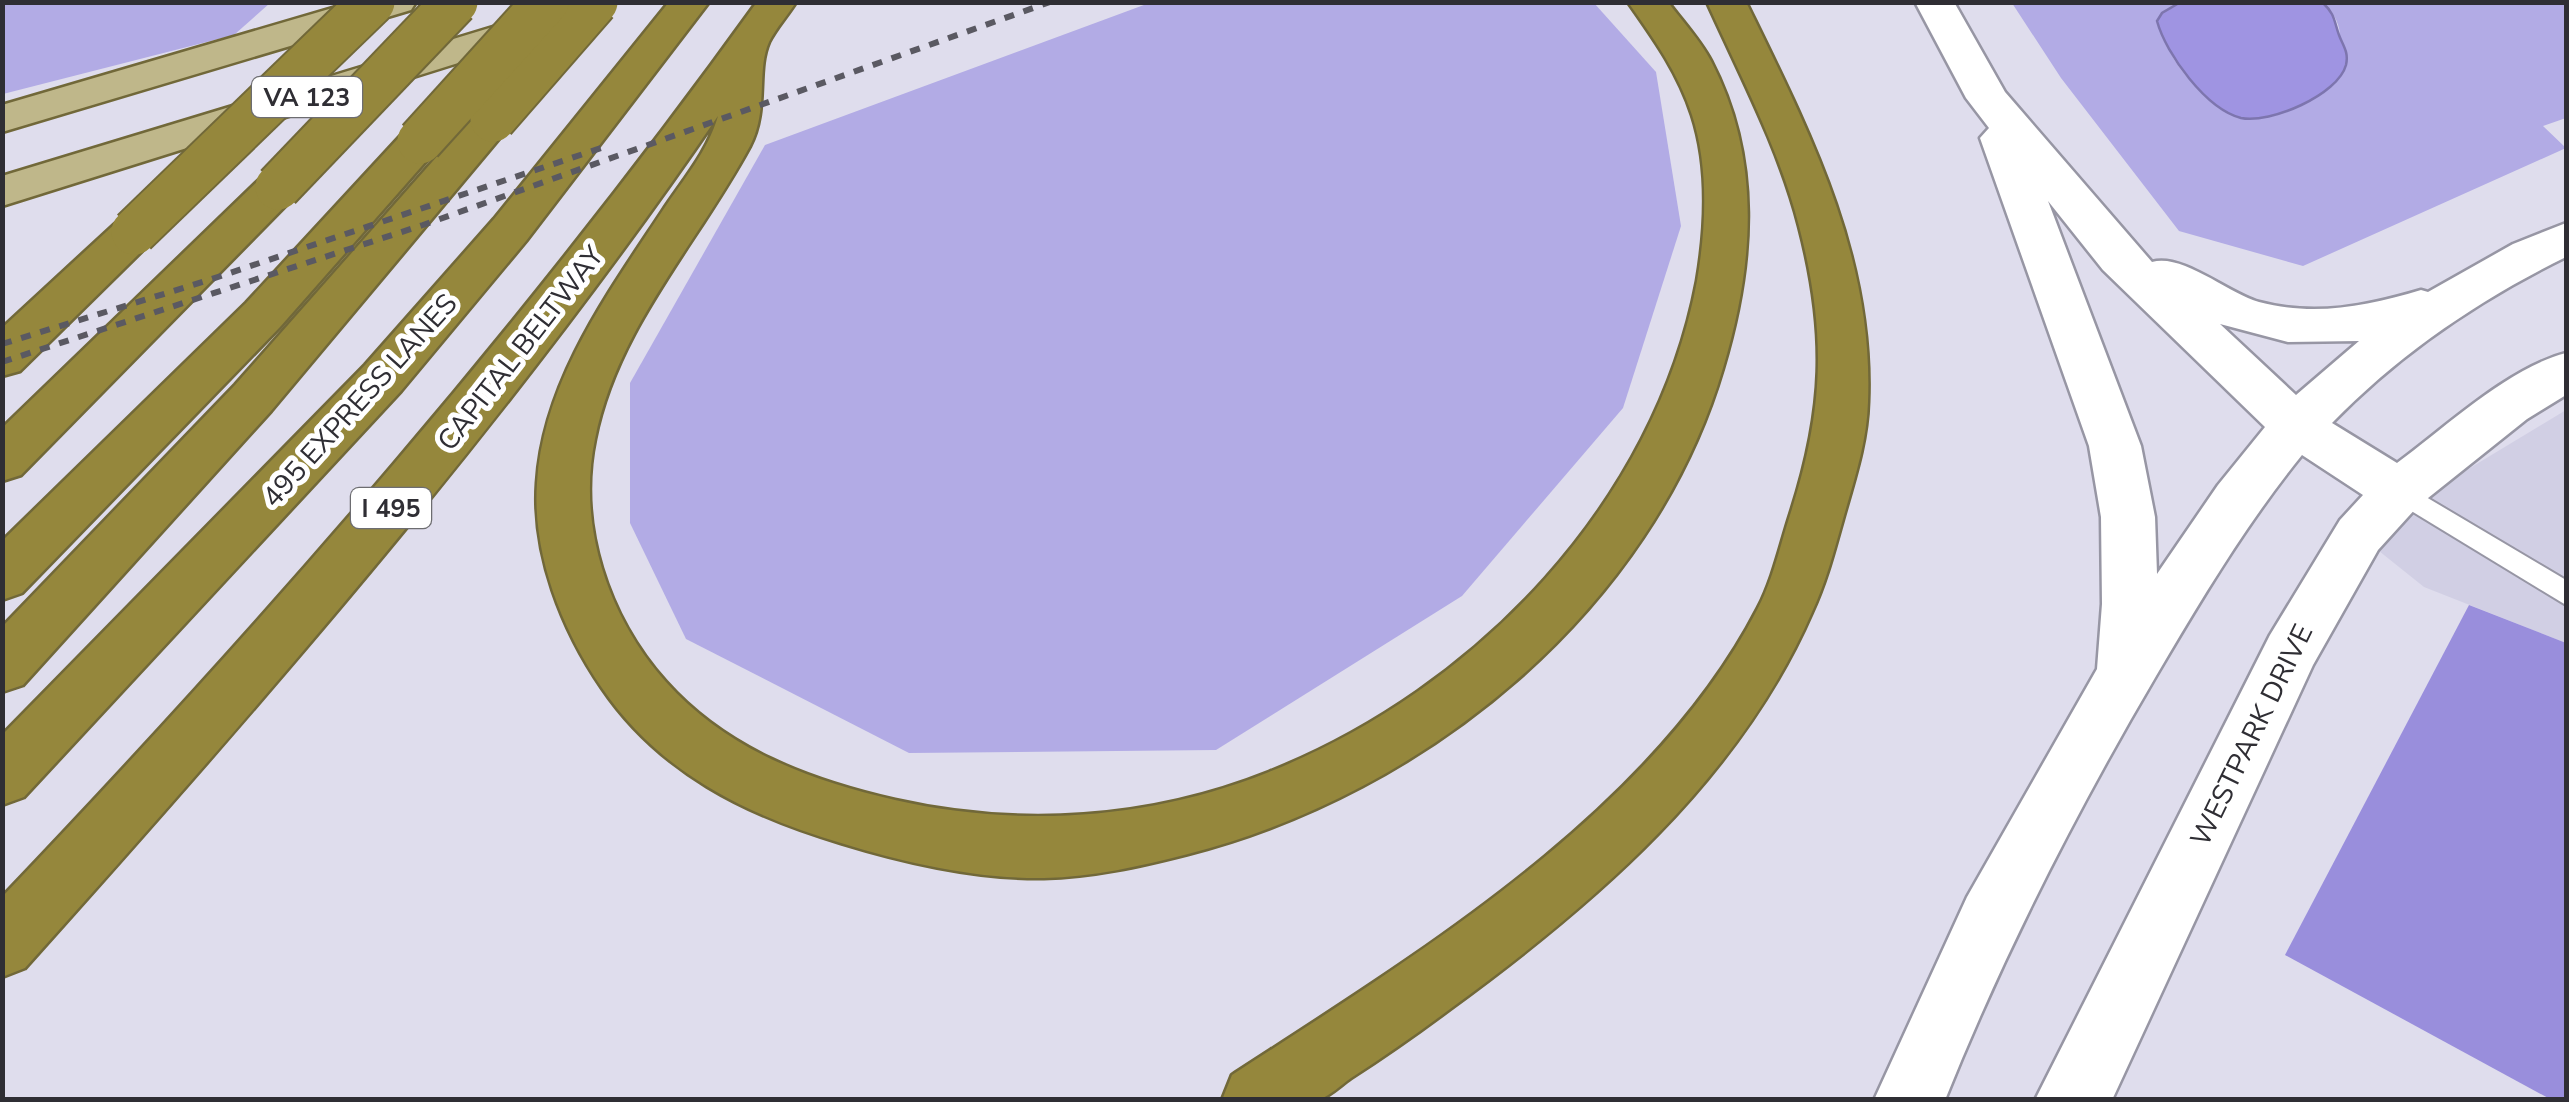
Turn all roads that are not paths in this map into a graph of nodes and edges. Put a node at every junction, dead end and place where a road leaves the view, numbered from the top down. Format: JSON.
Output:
{"nodes":[{"id":1,"x":372,"y":2,"type":"edge"},
{"id":2,"x":397,"y":2,"type":"edge"},
{"id":3,"x":455,"y":2,"type":"edge"},
{"id":4,"x":546,"y":2,"type":"edge"},
{"id":5,"x":594,"y":2,"type":"edge"},
{"id":6,"x":612,"y":2,"type":"edge"},
{"id":7,"x":690,"y":2,"type":"edge"},
{"id":8,"x":1647,"y":2,"type":"edge"},
{"id":9,"x":1726,"y":2,"type":"edge"},
{"id":10,"x":1934,"y":2,"type":"edge"},
{"id":11,"x":761,"y":26,"type":"edge"},
{"id":12,"x":1987,"y":98,"type":"junction"},
{"id":13,"x":2,"y":120,"type":"edge"},
{"id":14,"x":2,"y":192,"type":"edge"},
{"id":15,"x":2566,"y":238,"type":"edge"},
{"id":16,"x":2120,"y":259,"type":"junction"},
{"id":17,"x":2475,"y":286,"type":"junction"},
{"id":18,"x":2,"y":358,"type":"edge"},
{"id":19,"x":2566,"y":371,"type":"edge"},
{"id":20,"x":2297,"y":426,"type":"junction"},
{"id":21,"x":2,"y":461,"type":"edge"},
{"id":22,"x":2399,"y":491,"type":"junction"},
{"id":23,"x":2,"y":577,"type":"edge"},
{"id":24,"x":2566,"y":594,"type":"edge"},
{"id":25,"x":2,"y":667,"type":"edge"},
{"id":26,"x":2126,"y":673,"type":"junction"},
{"id":27,"x":2,"y":777,"type":"edge"},
{"id":28,"x":2,"y":945,"type":"edge"},
{"id":29,"x":1257,"y":1100,"type":"edge"},
{"id":30,"x":1909,"y":1100,"type":"edge"},
{"id":31,"x":2070,"y":1100,"type":"edge"}],
"edges":[{"from":1,"to":18,"type":"highway","bridge":true},
{"from":2,"to":13,"type":"main road","number":"VA 123"},
{"from":3,"to":21,"type":"highway","bridge":true},
{"from":4,"to":23,"type":"highway","bridge":true},
{"from":5,"to":25,"type":"highway","bridge":true},
{"from":6,"to":14,"type":"main road","number":"VA 123"},
{"from":7,"to":27,"type":"highway","name":"495 EXPRESS LANES"},
{"from":8,"to":11,"type":"highway"},
{"from":9,"to":29,"type":"highway"},
{"from":10,"to":12,"type":"street"},
{"from":11,"to":28,"type":"highway","name":"CAPITAL BELTWAY","number":"I 495"},
{"from":12,"to":16,"type":"street"},
{"from":12,"to":26,"type":"street"},
{"from":15,"to":17,"type":"street"},
{"from":16,"to":17,"type":"street"},
{"from":16,"to":20,"type":"street"},
{"from":17,"to":20,"type":"street"},
{"from":19,"to":22,"type":"street","name":"WESTPARK DRIVE"},
{"from":20,"to":22,"type":"street"},
{"from":20,"to":26,"type":"street"},
{"from":22,"to":24,"type":"lane"},
{"from":22,"to":31,"type":"street","name":"WESTPARK DRIVE"},
{"from":26,"to":30,"type":"street"}]}
